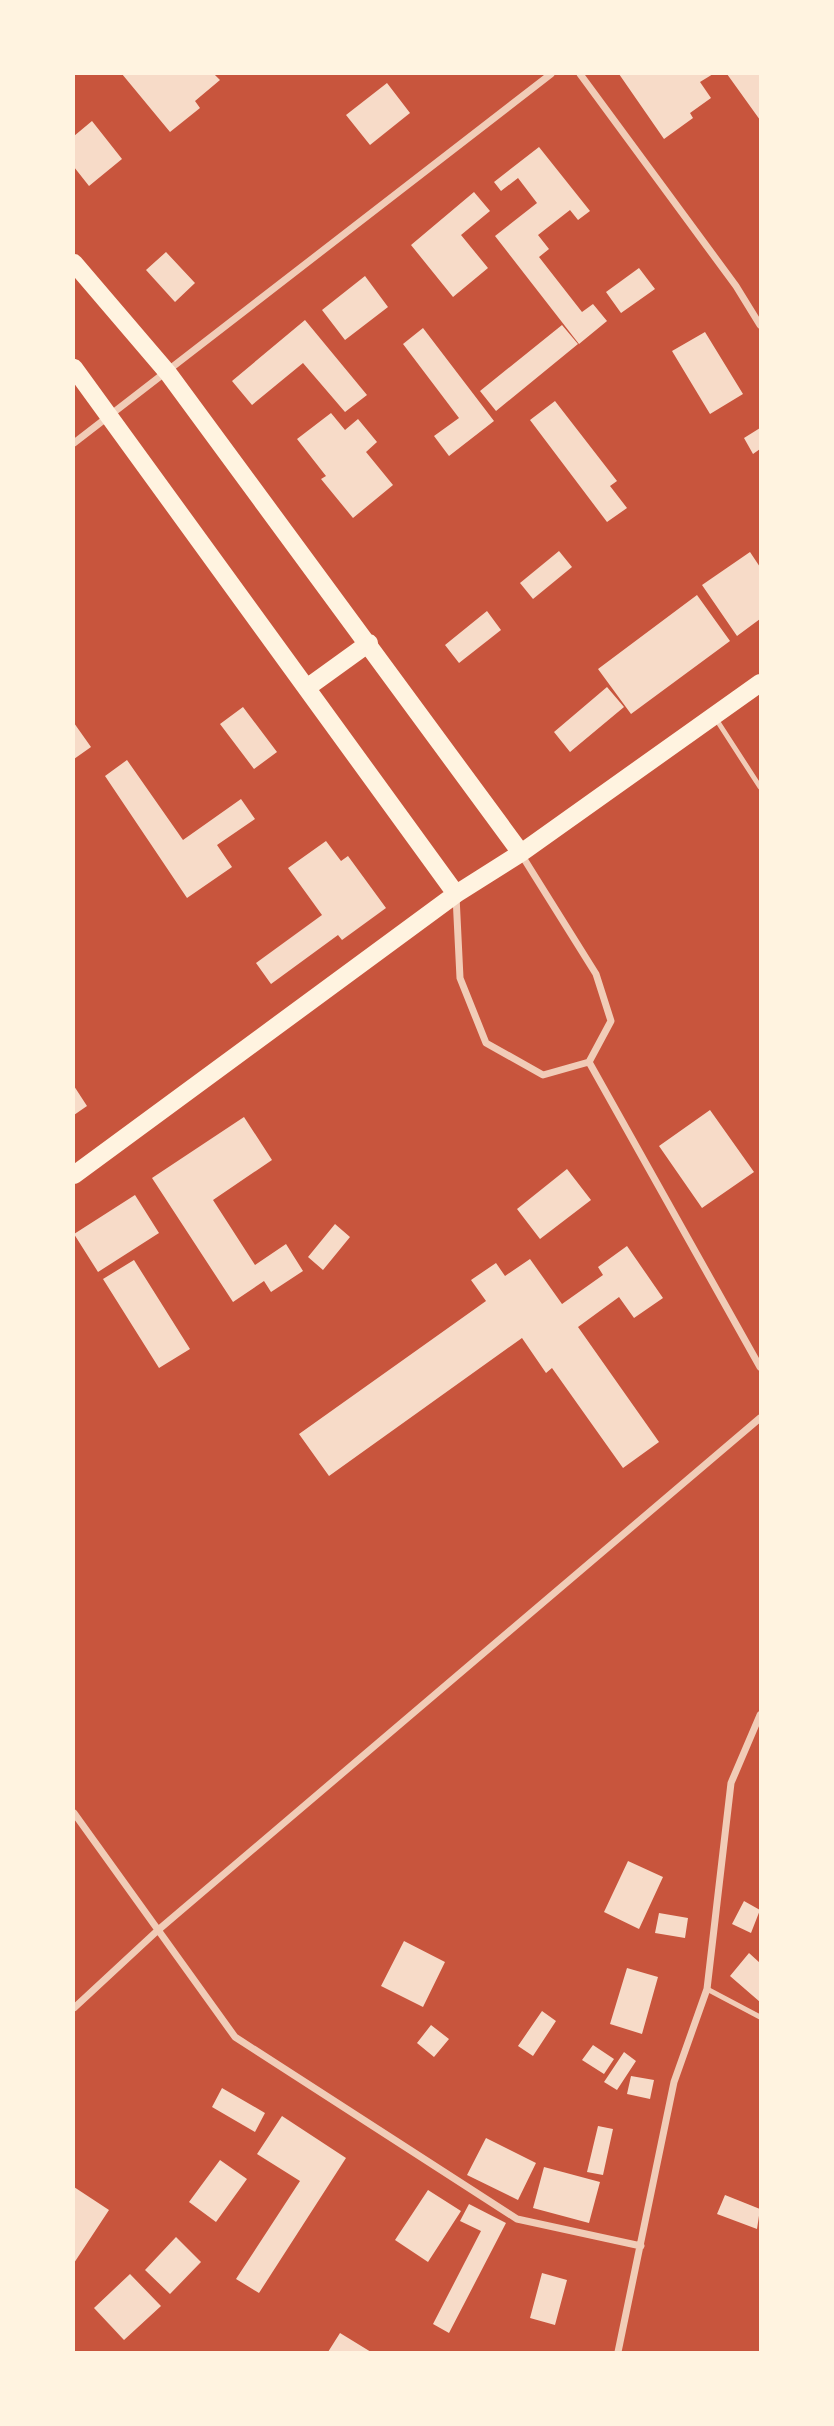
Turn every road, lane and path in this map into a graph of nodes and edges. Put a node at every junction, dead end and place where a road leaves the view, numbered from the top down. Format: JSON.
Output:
{"nodes":[{"id":1,"x":551,"y":74,"type":"edge"},
{"id":2,"x":580,"y":74,"type":"edge"},
{"id":3,"x":74,"y":263,"type":"edge"},
{"id":4,"x":761,"y":325,"type":"edge"},
{"id":5,"x":74,"y":368,"type":"edge"},
{"id":6,"x":168,"y":373,"type":"junction"},
{"id":7,"x":108,"y":418,"type":"junction"},
{"id":8,"x":74,"y":443,"type":"edge"},
{"id":9,"x":369,"y":643,"type":"junction"},
{"id":10,"x":761,"y":683,"type":"edge"},
{"id":11,"x":308,"y":687,"type":"junction"},
{"id":12,"x":714,"y":716,"type":"junction"},
{"id":13,"x":761,"y":786,"type":"edge"},
{"id":14,"x":521,"y":853,"type":"junction"},
{"id":15,"x":456,"y":894,"type":"junction"},
{"id":16,"x":589,"y":1062,"type":"junction"},
{"id":17,"x":74,"y":1175,"type":"edge"},
{"id":18,"x":761,"y":1367,"type":"edge"},
{"id":19,"x":761,"y":1418,"type":"edge"},
{"id":20,"x":761,"y":1715,"type":"edge"},
{"id":21,"x":74,"y":1813,"type":"edge"},
{"id":22,"x":157,"y":1931,"type":"junction"},
{"id":23,"x":706,"y":1989,"type":"junction"},
{"id":24,"x":74,"y":2008,"type":"edge"},
{"id":25,"x":761,"y":2017,"type":"edge"},
{"id":26,"x":641,"y":2246,"type":"junction"},
{"id":27,"x":618,"y":2353,"type":"edge"}],
"edges":[{"from":1,"to":6,"type":"street"},
{"from":2,"to":4,"type":"street"},
{"from":3,"to":6,"type":"main road"},
{"from":5,"to":7,"type":"main road"},
{"from":6,"to":7,"type":"street"},
{"from":6,"to":9,"type":"main road"},
{"from":7,"to":8,"type":"street"},
{"from":7,"to":11,"type":"main road"},
{"from":9,"to":11,"type":"main road"},
{"from":9,"to":14,"type":"main road"},
{"from":10,"to":12,"type":"main road"},
{"from":11,"to":15,"type":"main road"},
{"from":12,"to":13,"type":"lane"},
{"from":12,"to":14,"type":"main road"},
{"from":14,"to":15,"type":"main road"},
{"from":14,"to":16,"type":"street"},
{"from":15,"to":16,"type":"street"},
{"from":15,"to":17,"type":"main road"},
{"from":16,"to":18,"type":"street"},
{"from":19,"to":22,"type":"street"},
{"from":20,"to":23,"type":"street"},
{"from":21,"to":22,"type":"street"},
{"from":22,"to":24,"type":"street"},
{"from":22,"to":26,"type":"street"},
{"from":23,"to":25,"type":"lane"},
{"from":23,"to":26,"type":"street"},
{"from":26,"to":27,"type":"street"}]}
